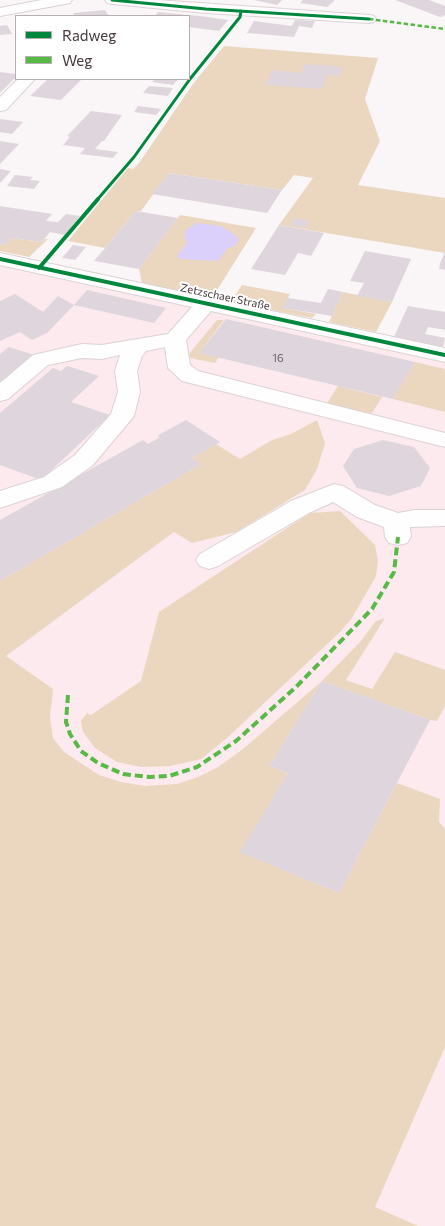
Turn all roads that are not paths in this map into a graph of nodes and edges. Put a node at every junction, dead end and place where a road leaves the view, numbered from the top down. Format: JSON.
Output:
{"nodes":[{"id":1,"x":65,"y":0,"type":"edge"},
{"id":2,"x":112,"y":0,"type":"edge"},
{"id":3,"x":54,"y":10,"type":"edge"},
{"id":4,"x":0,"y":12,"type":"edge"},
{"id":5,"x":369,"y":19,"type":"dead end"},
{"id":6,"x":26,"y":80,"type":"edge"},
{"id":7,"x":0,"y":106,"type":"edge"},
{"id":8,"x":4,"y":265,"type":"edge"},
{"id":9,"x":207,"y":303,"type":"junction"},
{"id":10,"x":175,"y":339,"type":"junction"},
{"id":11,"x":139,"y":345,"type":"junction"},
{"id":12,"x":445,"y":355,"type":"edge"},
{"id":13,"x":0,"y":394,"type":"edge"},
{"id":14,"x":445,"y":440,"type":"edge"},
{"id":15,"x":0,"y":500,"type":"edge"},
{"id":16,"x":445,"y":518,"type":"edge"},
{"id":17,"x":210,"y":560,"type":"dead end"}],
"edges":[{"from":1,"to":3,"type":"street"},
{"from":2,"to":5,"type":"street"},
{"from":3,"to":4,"type":"street"},
{"from":6,"to":7,"type":"street"},
{"from":8,"to":9,"type":"street","name":"Zetzschaer Straße"},
{"from":9,"to":10,"type":"street"},
{"from":9,"to":12,"type":"street","name":"Zetzschaer Straße"},
{"from":10,"to":11,"type":"street"},
{"from":10,"to":14,"type":"street"},
{"from":11,"to":13,"type":"street"},
{"from":11,"to":15,"type":"street"},
{"from":16,"to":17,"type":"street"}]}
